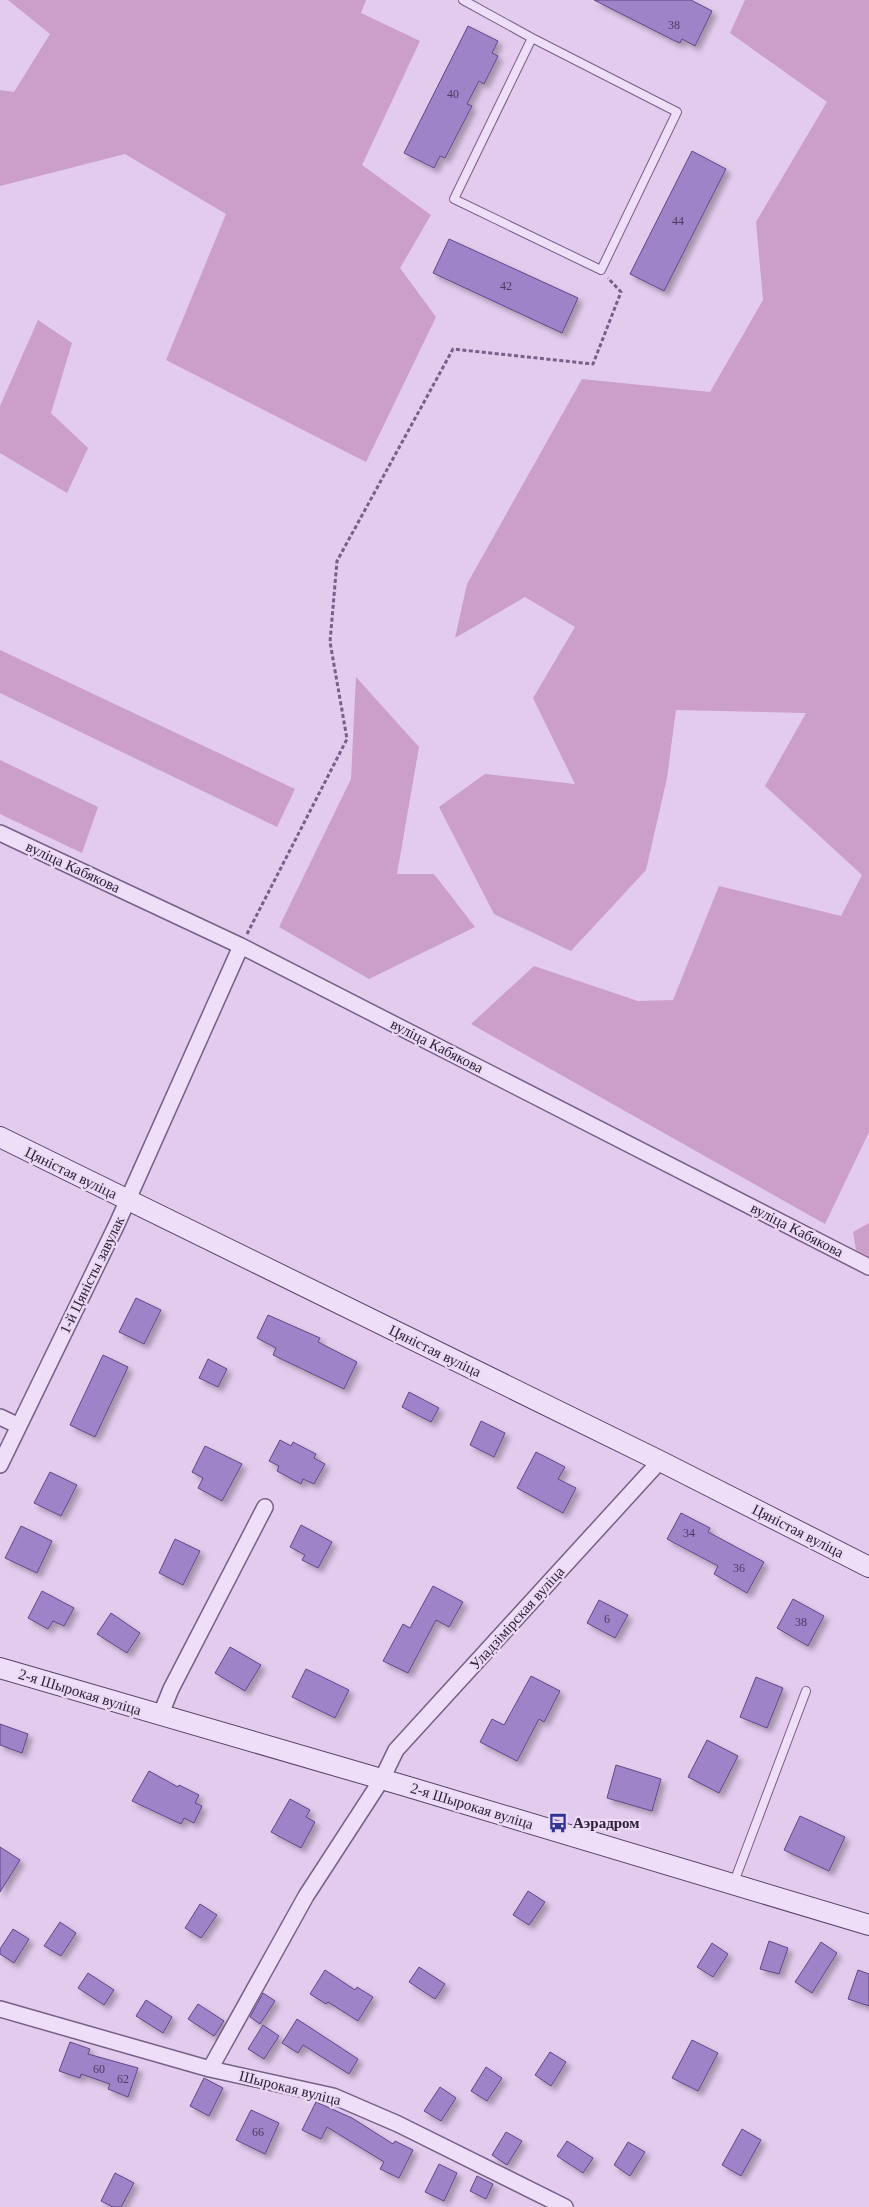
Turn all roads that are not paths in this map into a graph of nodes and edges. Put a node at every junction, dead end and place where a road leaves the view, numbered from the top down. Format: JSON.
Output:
{"nodes":[{"id":1,"x":463,"y":0,"type":"edge"},
{"id":2,"x":532,"y":38,"type":"junction"},
{"id":3,"x":0,"y":833,"type":"edge"},
{"id":4,"x":241,"y":946,"type":"junction"},
{"id":5,"x":0,"y":1137,"type":"edge"},
{"id":6,"x":127,"y":1201,"type":"junction"},
{"id":7,"x":869,"y":1267,"type":"edge"},
{"id":8,"x":0,"y":1416,"type":"edge"},
{"id":9,"x":19,"y":1426,"type":"junction"},
{"id":10,"x":660,"y":1461,"type":"junction"},
{"id":11,"x":0,"y":1465,"type":"edge"},
{"id":12,"x":265,"y":1507,"type":"dead end"},
{"id":13,"x":869,"y":1567,"type":"edge"},
{"id":14,"x":0,"y":1668,"type":"edge"},
{"id":15,"x":806,"y":1691,"type":"dead end"},
{"id":16,"x":160,"y":1716,"type":"junction"},
{"id":17,"x":382,"y":1780,"type":"junction"},
{"id":18,"x":733,"y":1884,"type":"junction"},
{"id":19,"x":869,"y":1925,"type":"edge"},
{"id":20,"x":0,"y":2009,"type":"edge"},
{"id":21,"x":210,"y":2069,"type":"junction"},
{"id":22,"x":565,"y":2207,"type":"edge"}],
"edges":[{"from":1,"to":2,"type":"lane"},
{"from":2,"to":2,"type":"lane"},
{"from":3,"to":4,"type":"street","name":"вуліца Кабякова"},
{"from":4,"to":6,"type":"street","name":"1-й Цяністы завулак"},
{"from":4,"to":7,"type":"street","name":"вуліца Кабякова"},
{"from":5,"to":6,"type":"street","name":"Цяністая вуліца"},
{"from":6,"to":9,"type":"street","name":"1-й Цяністы завулак"},
{"from":6,"to":10,"type":"street","name":"Цяністая вуліца"},
{"from":8,"to":9,"type":"street"},
{"from":9,"to":11,"type":"street","name":"1-й Цяністы завулак"},
{"from":10,"to":13,"type":"street","name":"Цяністая вуліца"},
{"from":10,"to":17,"type":"street","name":"Уладзімірская вуліца"},
{"from":12,"to":16,"type":"street","name":"2-я Шырокая вуліца"},
{"from":14,"to":16,"type":"street","name":"2-я Шырокая вуліца"},
{"from":15,"to":18,"type":"lane"},
{"from":16,"to":17,"type":"street","name":"2-я Шырокая вуліца"},
{"from":17,"to":18,"type":"street","name":"2-я Шырокая вуліца"},
{"from":17,"to":21,"type":"street","name":"Уладзімірская вуліца"},
{"from":18,"to":19,"type":"street","name":"2-я Шырокая вуліца"},
{"from":20,"to":21,"type":"street","name":"Шырокая вуліца"},
{"from":21,"to":22,"type":"street","name":"Шырокая вуліца"}]}
